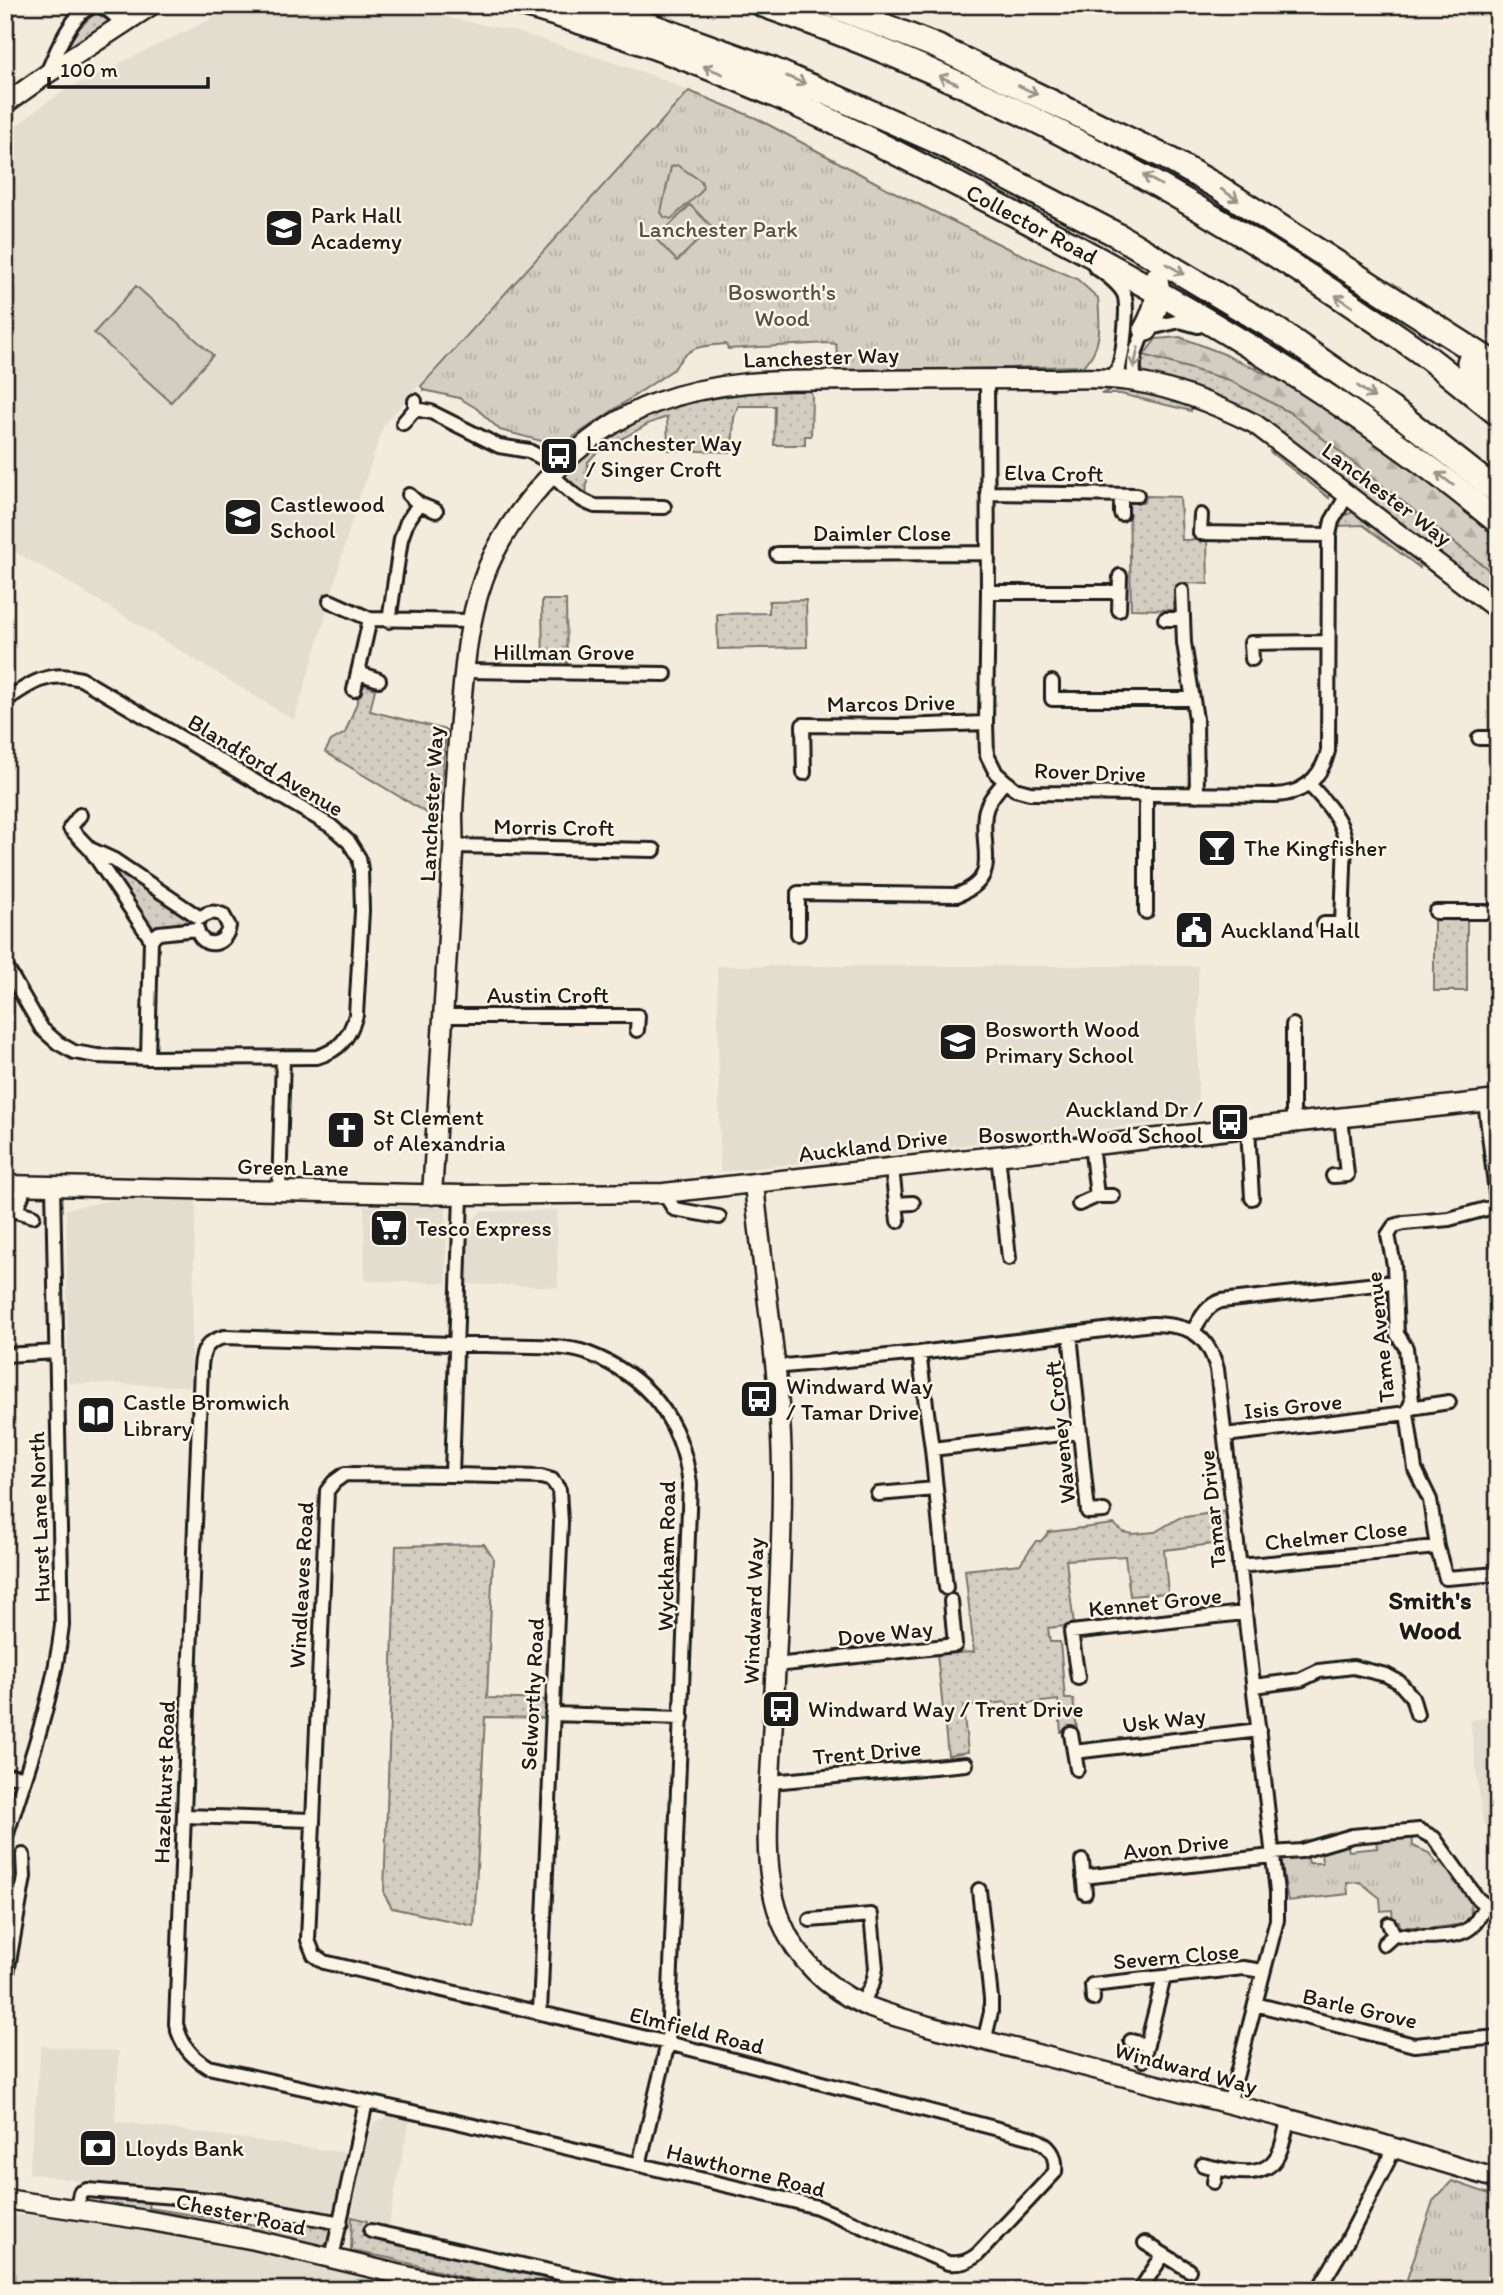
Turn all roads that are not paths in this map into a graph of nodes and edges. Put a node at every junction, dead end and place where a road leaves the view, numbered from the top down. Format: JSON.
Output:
{"nodes":[{"id":1,"x":152,"y":5,"type":"edge"},
{"id":2,"x":525,"y":5,"type":"edge"},
{"id":3,"x":594,"y":5,"type":"edge"},
{"id":4,"x":763,"y":5,"type":"edge"},
{"id":5,"x":831,"y":5,"type":"edge"},
{"id":6,"x":123,"y":24,"type":"junction"},
{"id":7,"x":47,"y":74,"type":"junction"},
{"id":8,"x":757,"y":88,"type":"junction"},
{"id":9,"x":5,"y":104,"type":"edge"},
{"id":10,"x":998,"y":172,"type":"junction"},
{"id":11,"x":1340,"y":265,"type":"junction"},
{"id":12,"x":1159,"y":293,"type":"junction"},
{"id":13,"x":1146,"y":329,"type":"junction"},
{"id":14,"x":1416,"y":349,"type":"junction"},
{"id":15,"x":1498,"y":366,"type":"edge"},
{"id":16,"x":987,"y":378,"type":"junction"},
{"id":17,"x":1109,"y":379,"type":"junction"},
{"id":18,"x":1135,"y":381,"type":"junction"},
{"id":19,"x":1498,"y":384,"type":"edge"},
{"id":20,"x":1335,"y":399,"type":"junction"},
{"id":21,"x":1498,"y":414,"type":"edge"},
{"id":22,"x":403,"y":423,"type":"dead end"},
{"id":23,"x":1498,"y":426,"type":"edge"},
{"id":24,"x":555,"y":470,"type":"junction"},
{"id":25,"x":1498,"y":492,"type":"edge"},
{"id":26,"x":987,"y":493,"type":"junction"},
{"id":27,"x":1121,"y":495,"type":"junction"},
{"id":28,"x":1137,"y":495,"type":"dead end"},
{"id":29,"x":1347,"y":495,"type":"junction"},
{"id":30,"x":664,"y":507,"type":"dead end"},
{"id":31,"x":436,"y":511,"type":"dead end"},
{"id":32,"x":1121,"y":513,"type":"dead end"},
{"id":33,"x":1201,"y":515,"type":"dead end"},
{"id":34,"x":1498,"y":522,"type":"edge"},
{"id":35,"x":1329,"y":535,"type":"junction"},
{"id":36,"x":777,"y":554,"type":"dead end"},
{"id":37,"x":987,"y":554,"type":"junction"},
{"id":38,"x":1119,"y":576,"type":"dead end"},
{"id":39,"x":1182,"y":591,"type":"dead end"},
{"id":40,"x":988,"y":592,"type":"junction"},
{"id":41,"x":1118,"y":592,"type":"junction"},
{"id":42,"x":330,"y":601,"type":"dead end"},
{"id":43,"x":1119,"y":610,"type":"dead end"},
{"id":44,"x":1498,"y":610,"type":"edge"},
{"id":45,"x":370,"y":619,"type":"junction"},
{"id":46,"x":1165,"y":619,"type":"dead end"},
{"id":47,"x":1182,"y":619,"type":"junction"},
{"id":48,"x":389,"y":621,"type":"junction"},
{"id":49,"x":471,"y":621,"type":"junction"},
{"id":50,"x":1328,"y":642,"type":"junction"},
{"id":51,"x":1252,"y":659,"type":"dead end"},
{"id":52,"x":464,"y":671,"type":"junction"},
{"id":53,"x":359,"y":673,"type":"junction"},
{"id":54,"x":665,"y":674,"type":"dead end"},
{"id":55,"x":379,"y":680,"type":"dead end"},
{"id":56,"x":1052,"y":682,"type":"dead end"},
{"id":57,"x":354,"y":690,"type":"dead end"},
{"id":58,"x":1193,"y":699,"type":"junction"},
{"id":59,"x":5,"y":701,"type":"edge"},
{"id":60,"x":986,"y":723,"type":"junction"},
{"id":61,"x":1479,"y":738,"type":"dead end"},
{"id":62,"x":1498,"y":738,"type":"edge"},
{"id":63,"x":804,"y":773,"type":"dead end"},
{"id":64,"x":1005,"y":781,"type":"junction"},
{"id":65,"x":1310,"y":785,"type":"junction"},
{"id":66,"x":1197,"y":795,"type":"junction"},
{"id":67,"x":1146,"y":796,"type":"junction"},
{"id":68,"x":80,"y":815,"type":"dead end"},
{"id":69,"x":453,"y":846,"type":"junction"},
{"id":70,"x":90,"y":849,"type":"junction"},
{"id":71,"x":654,"y":850,"type":"dead end"},
{"id":72,"x":1146,"y":912,"type":"dead end"},
{"id":73,"x":1436,"y":912,"type":"dead end"},
{"id":74,"x":1498,"y":912,"type":"edge"},
{"id":75,"x":1324,"y":924,"type":"dead end"},
{"id":76,"x":798,"y":934,"type":"dead end"},
{"id":77,"x":151,"y":939,"type":"junction"},
{"id":78,"x":5,"y":965,"type":"edge"},
{"id":79,"x":443,"y":1016,"type":"junction"},
{"id":80,"x":1293,"y":1025,"type":"dead end"},
{"id":81,"x":637,"y":1030,"type":"dead end"},
{"id":82,"x":283,"y":1057,"type":"junction"},
{"id":83,"x":148,"y":1058,"type":"junction"},
{"id":84,"x":1492,"y":1101,"type":"edge"},
{"id":85,"x":1341,"y":1117,"type":"junction"},
{"id":86,"x":1293,"y":1124,"type":"junction"},
{"id":87,"x":1248,"y":1128,"type":"junction"},
{"id":88,"x":1091,"y":1144,"type":"junction"},
{"id":89,"x":998,"y":1155,"type":"junction"},
{"id":90,"x":892,"y":1169,"type":"junction"},
{"id":91,"x":1333,"y":1176,"type":"dead end"},
{"id":92,"x":754,"y":1183,"type":"junction"},
{"id":93,"x":5,"y":1185,"type":"edge"},
{"id":94,"x":53,"y":1186,"type":"junction"},
{"id":95,"x":279,"y":1192,"type":"junction"},
{"id":96,"x":664,"y":1193,"type":"junction"},
{"id":97,"x":432,"y":1195,"type":"junction"},
{"id":98,"x":461,"y":1195,"type":"junction"},
{"id":99,"x":22,"y":1196,"type":"dead end"},
{"id":100,"x":1097,"y":1196,"type":"junction"},
{"id":101,"x":1113,"y":1196,"type":"dead end"},
{"id":102,"x":1252,"y":1198,"type":"dead end"},
{"id":103,"x":913,"y":1203,"type":"dead end"},
{"id":104,"x":1079,"y":1204,"type":"dead end"},
{"id":105,"x":896,"y":1205,"type":"junction"},
{"id":106,"x":11,"y":1209,"type":"edge"},
{"id":107,"x":1498,"y":1209,"type":"edge"},
{"id":108,"x":33,"y":1216,"type":"dead end"},
{"id":109,"x":719,"y":1217,"type":"dead end"},
{"id":110,"x":898,"y":1221,"type":"dead end"},
{"id":111,"x":1009,"y":1258,"type":"dead end"},
{"id":112,"x":1395,"y":1282,"type":"junction"},
{"id":113,"x":1193,"y":1331,"type":"junction"},
{"id":114,"x":1070,"y":1334,"type":"junction"},
{"id":115,"x":224,"y":1337,"type":"joint"},
{"id":116,"x":458,"y":1343,"type":"junction"},
{"id":117,"x":56,"y":1352,"type":"junction"},
{"id":118,"x":919,"y":1353,"type":"junction"},
{"id":119,"x":5,"y":1355,"type":"edge"},
{"id":120,"x":774,"y":1367,"type":"junction"},
{"id":121,"x":1449,"y":1402,"type":"dead end"},
{"id":122,"x":1408,"y":1410,"type":"junction"},
{"id":123,"x":1079,"y":1432,"type":"junction"},
{"id":124,"x":1225,"y":1434,"type":"junction"},
{"id":125,"x":932,"y":1449,"type":"junction"},
{"id":126,"x":452,"y":1475,"type":"junction"},
{"id":127,"x":935,"y":1489,"type":"junction"},
{"id":128,"x":878,"y":1494,"type":"dead end"},
{"id":129,"x":1104,"y":1511,"type":"dead end"},
{"id":130,"x":1437,"y":1547,"type":"junction"},
{"id":131,"x":1239,"y":1566,"type":"junction"},
{"id":132,"x":1498,"y":1574,"type":"edge"},
{"id":133,"x":946,"y":1588,"type":"dead end"},
{"id":134,"x":951,"y":1601,"type":"dead end"},
{"id":135,"x":1244,"y":1613,"type":"junction"},
{"id":136,"x":776,"y":1665,"type":"junction"},
{"id":137,"x":1078,"y":1678,"type":"dead end"},
{"id":138,"x":1254,"y":1686,"type":"junction"},
{"id":139,"x":552,"y":1714,"type":"junction"},
{"id":140,"x":1417,"y":1714,"type":"dead end"},
{"id":141,"x":682,"y":1718,"type":"junction"},
{"id":142,"x":1259,"y":1730,"type":"junction"},
{"id":143,"x":1071,"y":1734,"type":"dead end"},
{"id":144,"x":1074,"y":1752,"type":"junction"},
{"id":145,"x":967,"y":1764,"type":"dead end"},
{"id":146,"x":1077,"y":1769,"type":"dead end"},
{"id":147,"x":5,"y":1775,"type":"edge"},
{"id":148,"x":24,"y":1777,"type":"junction"},
{"id":149,"x":771,"y":1782,"type":"junction"},
{"id":150,"x":184,"y":1816,"type":"junction"},
{"id":151,"x":313,"y":1820,"type":"junction"},
{"id":152,"x":5,"y":1840,"type":"edge"},
{"id":153,"x":23,"y":1855,"type":"dead end"},
{"id":154,"x":1272,"y":1855,"type":"junction"},
{"id":155,"x":1082,"y":1861,"type":"dead end"},
{"id":156,"x":1083,"y":1877,"type":"junction"},
{"id":157,"x":979,"y":1890,"type":"dead end"},
{"id":158,"x":1085,"y":1893,"type":"dead end"},
{"id":159,"x":1491,"y":1904,"type":"edge"},
{"id":160,"x":810,"y":1920,"type":"dead end"},
{"id":161,"x":1389,"y":1934,"type":"dead end"},
{"id":162,"x":324,"y":1962,"type":"joint"},
{"id":163,"x":1263,"y":1971,"type":"junction"},
{"id":164,"x":1164,"y":1977,"type":"junction"},
{"id":165,"x":5,"y":1984,"type":"edge"},
{"id":166,"x":1093,"y":1999,"type":"dead end"},
{"id":167,"x":862,"y":2004,"type":"junction"},
{"id":168,"x":1255,"y":2004,"type":"junction"},
{"id":169,"x":540,"y":2012,"type":"junction"},
{"id":170,"x":1498,"y":2037,"type":"edge"},
{"id":171,"x":1130,"y":2041,"type":"dead end"},
{"id":172,"x":984,"y":2042,"type":"junction"},
{"id":173,"x":668,"y":2043,"type":"junction"},
{"id":174,"x":1147,"y":2045,"type":"junction"},
{"id":175,"x":1143,"y":2060,"type":"dead end"},
{"id":176,"x":366,"y":2102,"type":"junction"},
{"id":177,"x":1229,"y":2105,"type":"junction"},
{"id":178,"x":1288,"y":2120,"type":"junction"},
{"id":179,"x":1393,"y":2146,"type":"junction"},
{"id":180,"x":1053,"y":2153,"type":"joint"},
{"id":181,"x":639,"y":2165,"type":"junction"},
{"id":182,"x":1203,"y":2165,"type":"dead end"},
{"id":183,"x":1217,"y":2168,"type":"junction"},
{"id":184,"x":1498,"y":2179,"type":"edge"},
{"id":185,"x":1214,"y":2182,"type":"dead end"},
{"id":186,"x":5,"y":2199,"type":"edge"},
{"id":187,"x":77,"y":2208,"type":"junction"},
{"id":188,"x":341,"y":2223,"type":"junction"},
{"id":189,"x":372,"y":2231,"type":"dead end"},
{"id":190,"x":1145,"y":2243,"type":"dead end"},
{"id":191,"x":1163,"y":2255,"type":"junction"},
{"id":192,"x":332,"y":2258,"type":"junction"},
{"id":193,"x":1189,"y":2270,"type":"dead end"},
{"id":194,"x":452,"y":2288,"type":"edge"},
{"id":195,"x":619,"y":2288,"type":"edge"},
{"id":196,"x":634,"y":2290,"type":"edge"},
{"id":197,"x":1140,"y":2290,"type":"edge"},
{"id":198,"x":1318,"y":2290,"type":"edge"}],
"edges":[{"from":1,"to":6,"type":"street"},
{"from":8,"to":2,"type":"highway","name":"Collector Road","one_way":true},
{"from":3,"to":10,"type":"highway","name":"Collector Road","one_way":true},
{"from":14,"to":4,"type":"highway","one_way":true},
{"from":5,"to":11,"type":"highway","one_way":true},
{"from":6,"to":7,"type":"street"},
{"from":6,"to":7,"type":"street"},
{"from":7,"to":9,"type":"street"},
{"from":8,"to":12,"type":"highway","name":"Collector Road"},
{"from":8,"to":17,"type":"street"},
{"from":10,"to":12,"type":"highway"},
{"from":10,"to":25,"type":"highway","name":"Collector Road","one_way":true},
{"from":11,"to":15,"type":"highway"},
{"from":11,"to":19,"type":"highway"},
{"from":12,"to":13,"type":"highway"},
{"from":12,"to":20,"type":"highway","name":"Collector Road"},
{"from":13,"to":18,"type":"street","one_way":true},
{"from":13,"to":20,"type":"street"},
{"from":14,"to":21,"type":"highway"},
{"from":14,"to":23,"type":"highway"},
{"from":16,"to":17,"type":"street","name":"Lanchester Way"},
{"from":16,"to":24,"type":"street","name":"Lanchester Way"},
{"from":16,"to":26,"type":"street","name":"Rover Drive"},
{"from":17,"to":18,"type":"street","name":"Lanchester Way"},
{"from":18,"to":29,"type":"street","name":"Lanchester Way"},
{"from":34,"to":20,"type":"highway","name":"Collector Road","one_way":true},
{"from":22,"to":24,"type":"street"},
{"from":24,"to":30,"type":"street"},
{"from":24,"to":49,"type":"street","name":"Lanchester Way"},
{"from":26,"to":27,"type":"street","name":"Elva Croft"},
{"from":26,"to":37,"type":"street","name":"Rover Drive"},
{"from":27,"to":28,"type":"street","name":"Elva Croft"},
{"from":27,"to":32,"type":"street","name":"Elva Croft"},
{"from":29,"to":35,"type":"street"},
{"from":29,"to":44,"type":"street","name":"Lanchester Way"},
{"from":31,"to":48,"type":"street"},
{"from":33,"to":35,"type":"street"},
{"from":35,"to":50,"type":"street"},
{"from":36,"to":37,"type":"street","name":"Daimler Close"},
{"from":37,"to":40,"type":"street","name":"Rover Drive"},
{"from":38,"to":41,"type":"street"},
{"from":39,"to":47,"type":"street"},
{"from":40,"to":41,"type":"street"},
{"from":40,"to":60,"type":"street","name":"Rover Drive"},
{"from":41,"to":43,"type":"street"},
{"from":42,"to":45,"type":"street"},
{"from":45,"to":48,"type":"street"},
{"from":45,"to":53,"type":"street"},
{"from":46,"to":47,"type":"street"},
{"from":47,"to":58,"type":"street"},
{"from":48,"to":49,"type":"street"},
{"from":49,"to":52,"type":"street","name":"Lanchester Way"},
{"from":50,"to":51,"type":"street"},
{"from":50,"to":65,"type":"street"},
{"from":52,"to":54,"type":"street","name":"Hillman Grove"},
{"from":52,"to":69,"type":"street","name":"Lanchester Way"},
{"from":53,"to":55,"type":"street"},
{"from":53,"to":57,"type":"street"},
{"from":56,"to":58,"type":"street"},
{"from":58,"to":66,"type":"street"},
{"from":59,"to":82,"type":"street","name":"Blandford Avenue"},
{"from":60,"to":63,"type":"street","name":"Marcos Drive"},
{"from":60,"to":64,"type":"street","name":"Rover Drive"},
{"from":61,"to":62,"type":"street"},
{"from":64,"to":67,"type":"street","name":"Rover Drive"},
{"from":64,"to":76,"type":"street"},
{"from":65,"to":66,"type":"street","name":"Rover Drive"},
{"from":65,"to":75,"type":"street"},
{"from":66,"to":67,"type":"street","name":"Rover Drive"},
{"from":67,"to":72,"type":"street"},
{"from":68,"to":70,"type":"street"},
{"from":69,"to":71,"type":"street","name":"Morris Croft"},
{"from":69,"to":79,"type":"street","name":"Lanchester Way"},
{"from":70,"to":77,"type":"street"},
{"from":70,"to":77,"type":"street"},
{"from":73,"to":74,"type":"street"},
{"from":77,"to":83,"type":"street"},
{"from":78,"to":83,"type":"street","name":"Blandford Avenue"},
{"from":79,"to":81,"type":"street","name":"Austin Croft"},
{"from":79,"to":97,"type":"street","name":"Lanchester Way"},
{"from":80,"to":86,"type":"street"},
{"from":82,"to":83,"type":"street","name":"Blandford Avenue"},
{"from":82,"to":95,"type":"street"},
{"from":84,"to":85,"type":"street","name":"Auckland Drive"},
{"from":84,"to":107,"type":"street"},
{"from":85,"to":86,"type":"street","name":"Auckland Drive"},
{"from":85,"to":91,"type":"street"},
{"from":86,"to":87,"type":"street","name":"Auckland Drive"},
{"from":87,"to":88,"type":"street","name":"Auckland Drive"},
{"from":87,"to":102,"type":"street"},
{"from":88,"to":89,"type":"street","name":"Auckland Drive"},
{"from":88,"to":100,"type":"street"},
{"from":89,"to":90,"type":"street","name":"Auckland Drive"},
{"from":89,"to":111,"type":"street"},
{"from":90,"to":92,"type":"street","name":"Auckland Drive"},
{"from":90,"to":105,"type":"street"},
{"from":92,"to":96,"type":"street","name":"Green Lane"},
{"from":92,"to":120,"type":"street","name":"Windward Way"},
{"from":93,"to":94,"type":"street","name":"Green Lane"},
{"from":94,"to":95,"type":"street","name":"Green Lane"},
{"from":94,"to":117,"type":"street","name":"Hurst Lane North"},
{"from":95,"to":97,"type":"street","name":"Green Lane"},
{"from":96,"to":98,"type":"street","name":"Green Lane"},
{"from":96,"to":109,"type":"street"},
{"from":97,"to":98,"type":"street","name":"Green Lane"},
{"from":98,"to":116,"type":"street"},
{"from":99,"to":106,"type":"street"},
{"from":100,"to":101,"type":"street"},
{"from":100,"to":104,"type":"street"},
{"from":103,"to":105,"type":"street"},
{"from":105,"to":110,"type":"street"},
{"from":106,"to":108,"type":"street"},
{"from":107,"to":112,"type":"street","name":"Tame Avenue"},
{"from":112,"to":113,"type":"street"},
{"from":112,"to":122,"type":"street","name":"Tame Avenue"},
{"from":113,"to":114,"type":"street"},
{"from":113,"to":124,"type":"street","name":"Tamar Drive"},
{"from":114,"to":118,"type":"street"},
{"from":114,"to":123,"type":"street","name":"Waveney Croft"},
{"from":115,"to":116,"type":"street","name":"Wyckham Road"},
{"from":115,"to":150,"type":"street","name":"Hazelhurst Road"},
{"from":116,"to":126,"type":"street"},
{"from":116,"to":141,"type":"street","name":"Wyckham Road"},
{"from":117,"to":119,"type":"street"},
{"from":117,"to":148,"type":"street","name":"Hurst Lane North"},
{"from":118,"to":120,"type":"street"},
{"from":118,"to":125,"type":"street"},
{"from":120,"to":136,"type":"street","name":"Windward Way"},
{"from":121,"to":122,"type":"street","name":"Isis Grove"},
{"from":122,"to":124,"type":"street","name":"Isis Grove"},
{"from":122,"to":130,"type":"street","name":"Tame Avenue"},
{"from":123,"to":125,"type":"street"},
{"from":123,"to":129,"type":"street","name":"Waveney Croft"},
{"from":124,"to":131,"type":"street","name":"Tamar Drive"},
{"from":125,"to":127,"type":"street"},
{"from":126,"to":139,"type":"street","name":"Selworthy Road"},
{"from":126,"to":151,"type":"street","name":"Windleaves Road"},
{"from":127,"to":128,"type":"street"},
{"from":127,"to":133,"type":"street"},
{"from":130,"to":131,"type":"street","name":"Chelmer Close"},
{"from":130,"to":132,"type":"street","name":"Tame Avenue"},
{"from":131,"to":135,"type":"street","name":"Tamar Drive"},
{"from":134,"to":136,"type":"street","name":"Dove Way"},
{"from":135,"to":137,"type":"street","name":"Kennet Grove"},
{"from":135,"to":138,"type":"street","name":"Tamar Drive"},
{"from":136,"to":149,"type":"street","name":"Windward Way"},
{"from":138,"to":140,"type":"street"},
{"from":138,"to":142,"type":"street","name":"Tamar Drive"},
{"from":139,"to":141,"type":"street"},
{"from":139,"to":169,"type":"street","name":"Selworthy Road"},
{"from":141,"to":173,"type":"street","name":"Wyckham Road"},
{"from":142,"to":144,"type":"street","name":"Usk Way"},
{"from":142,"to":154,"type":"street","name":"Tamar Drive"},
{"from":143,"to":144,"type":"street"},
{"from":144,"to":146,"type":"street"},
{"from":145,"to":149,"type":"street","name":"Trent Drive"},
{"from":147,"to":148,"type":"street"},
{"from":148,"to":152,"type":"street","name":"Hurst Lane North"},
{"from":149,"to":167,"type":"street","name":"Windward Way"},
{"from":150,"to":151,"type":"street"},
{"from":150,"to":176,"type":"street","name":"Hazelhurst Road"},
{"from":151,"to":162,"type":"street","name":"Windleaves Road"},
{"from":153,"to":165,"type":"street"},
{"from":154,"to":156,"type":"street","name":"Avon Drive"},
{"from":154,"to":159,"type":"street","name":"Avon Drive"},
{"from":154,"to":163,"type":"street","name":"Tamar Drive"},
{"from":155,"to":156,"type":"street"},
{"from":156,"to":158,"type":"street"},
{"from":157,"to":172,"type":"street"},
{"from":159,"to":161,"type":"street"},
{"from":160,"to":167,"type":"street"},
{"from":162,"to":169,"type":"street","name":"Elmfield Road"},
{"from":163,"to":164,"type":"street","name":"Severn Close"},
{"from":163,"to":168,"type":"street","name":"Tamar Drive"},
{"from":164,"to":166,"type":"street","name":"Severn Close"},
{"from":164,"to":174,"type":"street"},
{"from":167,"to":172,"type":"street","name":"Windward Way"},
{"from":168,"to":170,"type":"street","name":"Barle Grove"},
{"from":168,"to":177,"type":"street","name":"Tamar Drive"},
{"from":169,"to":173,"type":"street","name":"Elmfield Road"},
{"from":171,"to":174,"type":"street"},
{"from":172,"to":177,"type":"street","name":"Windward Way"},
{"from":173,"to":180,"type":"street","name":"Elmfield Road"},
{"from":173,"to":181,"type":"street","name":"Wyckham Road"},
{"from":174,"to":175,"type":"street"},
{"from":176,"to":181,"type":"street","name":"Hawthorne Road"},
{"from":176,"to":188,"type":"street"},
{"from":177,"to":178,"type":"street","name":"Windward Way"},
{"from":178,"to":179,"type":"street","name":"Windward Way"},
{"from":178,"to":183,"type":"street"},
{"from":179,"to":184,"type":"street","name":"Windward Way"},
{"from":179,"to":198,"type":"street"},
{"from":180,"to":181,"type":"street","name":"Hawthorne Road"},
{"from":182,"to":183,"type":"street"},
{"from":183,"to":185,"type":"street"},
{"from":186,"to":187,"type":"street","name":"Chester Road"},
{"from":187,"to":188,"type":"street"},
{"from":187,"to":192,"type":"street","name":"Chester Road"},
{"from":188,"to":192,"type":"street"},
{"from":189,"to":195,"type":"street"},
{"from":190,"to":191,"type":"street"},
{"from":191,"to":193,"type":"street"},
{"from":191,"to":197,"type":"street"},
{"from":192,"to":194,"type":"street","name":"Chester Road"},
{"from":195,"to":196,"type":"street"}]}
